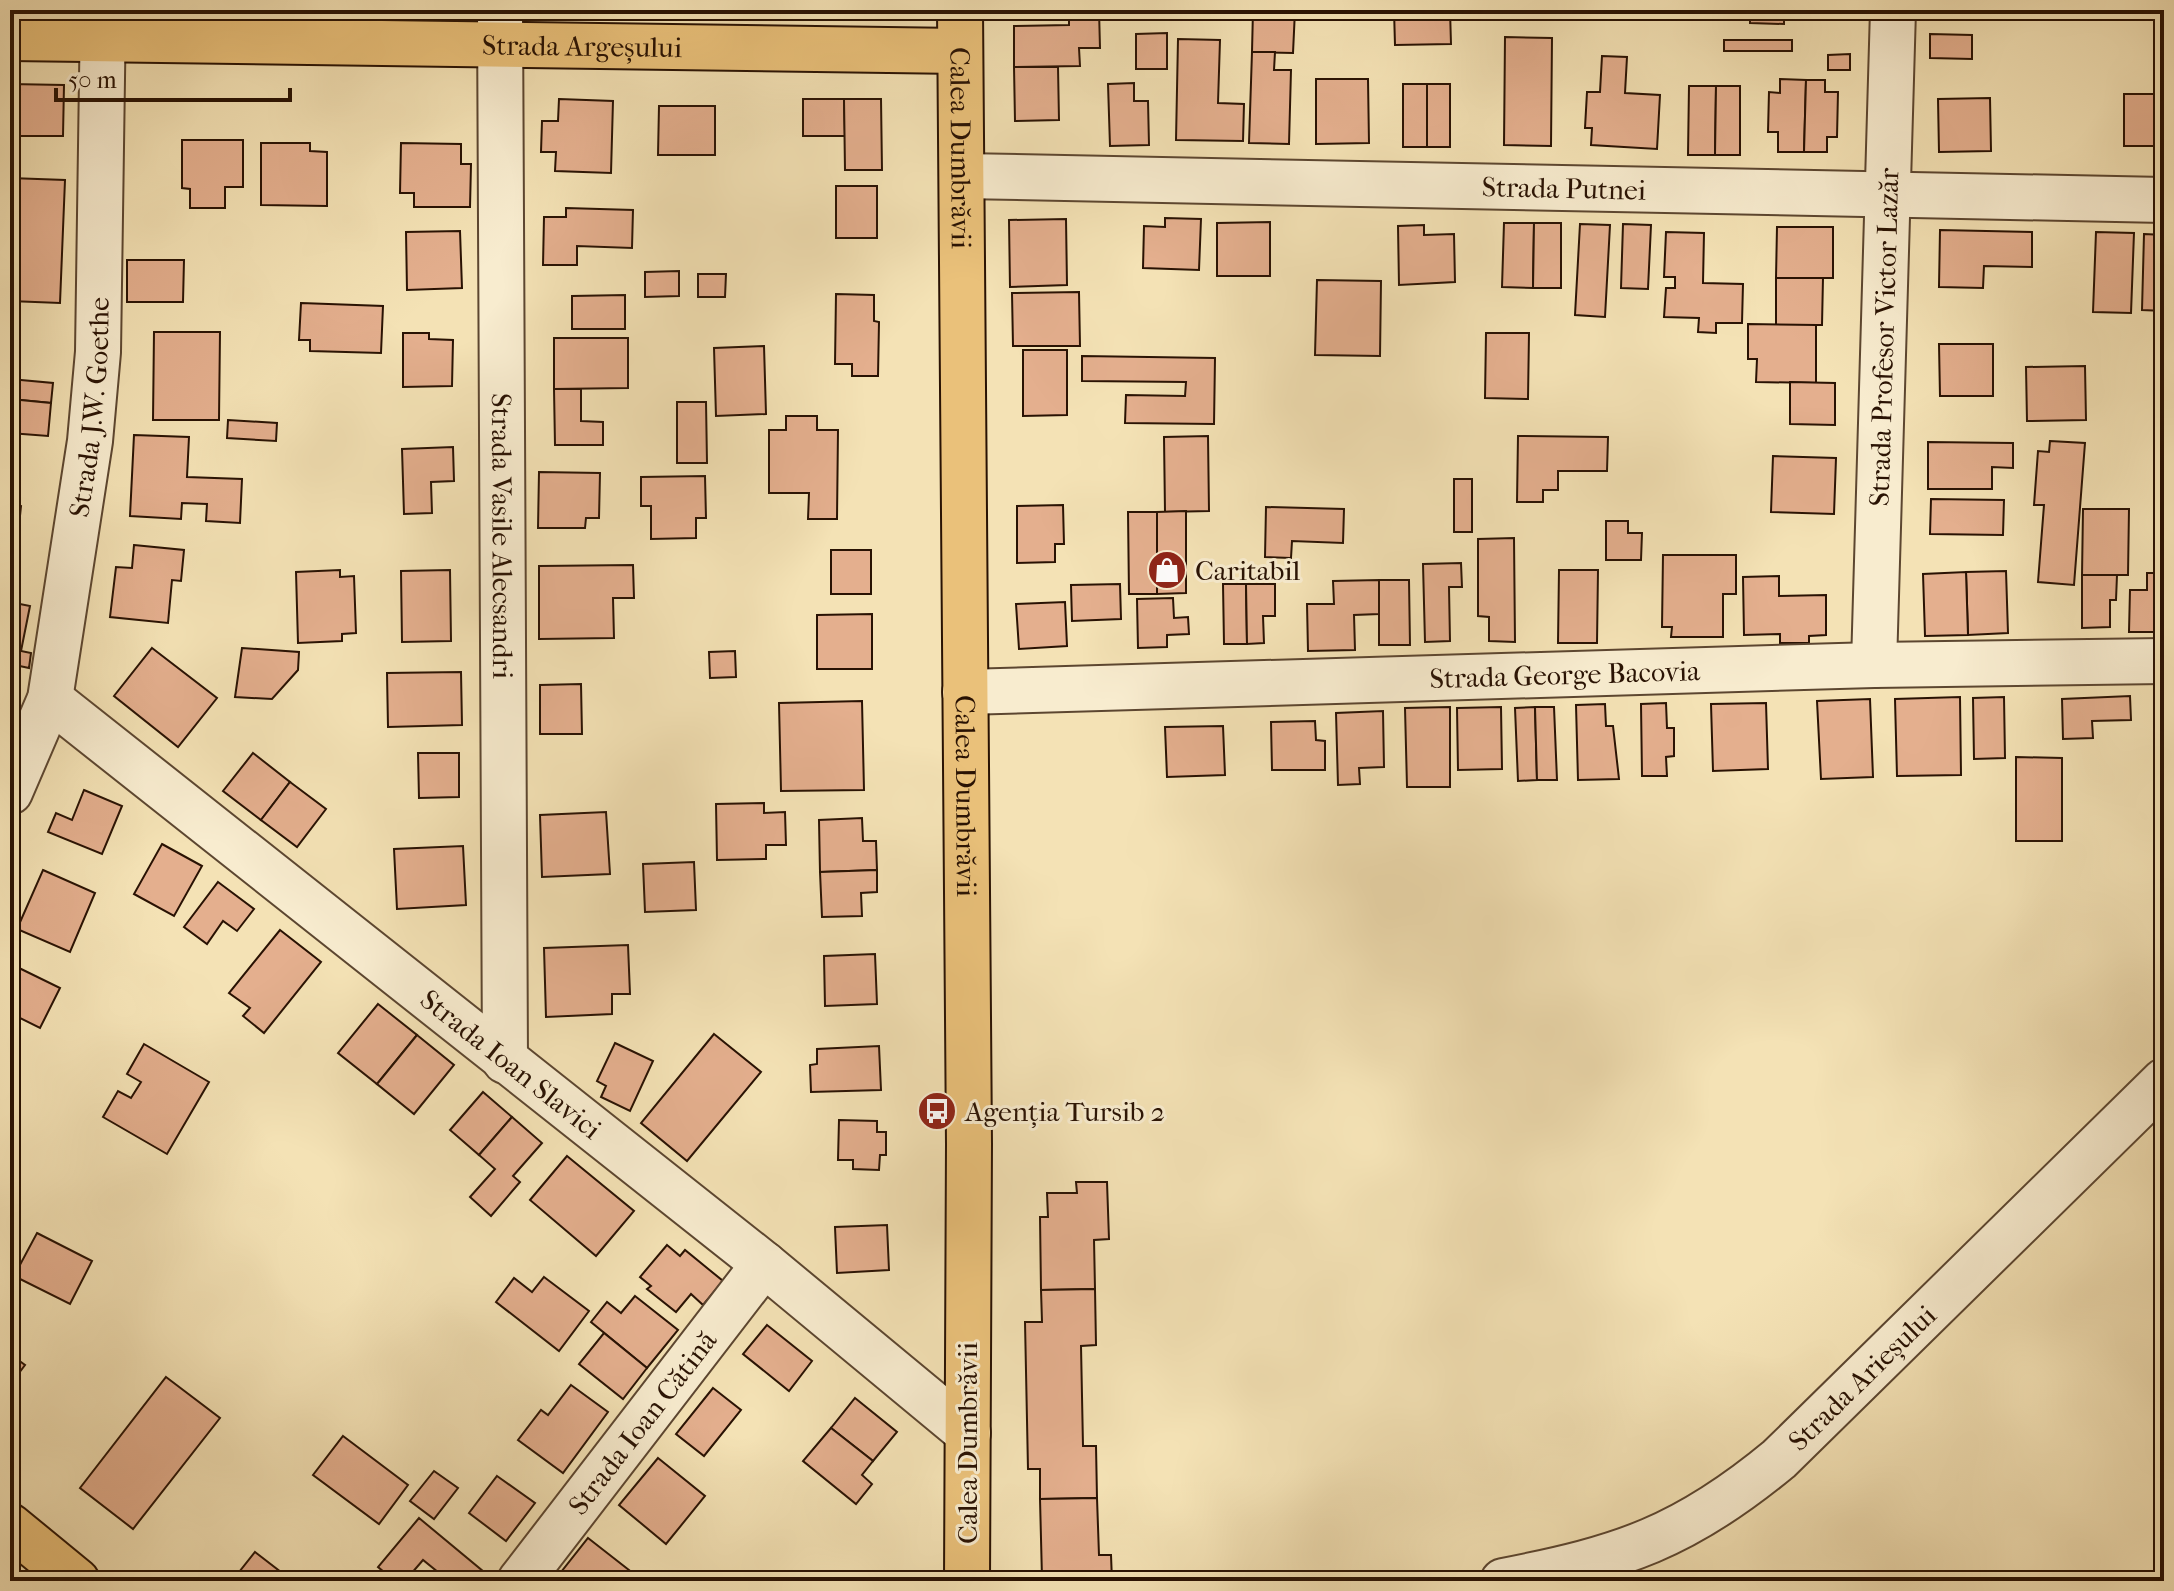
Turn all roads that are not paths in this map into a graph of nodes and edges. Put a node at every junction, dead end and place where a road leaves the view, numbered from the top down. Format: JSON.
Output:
{"nodes":[{"id":1,"x":1893,"y":10,"type":"edge"},
{"id":2,"x":102,"y":24,"type":"edge"},
{"id":3,"x":500,"y":27,"type":"edge"},
{"id":4,"x":960,"y":31,"type":"edge"},
{"id":5,"x":10,"y":38,"type":"edge"},
{"id":6,"x":962,"y":176,"type":"junction"},
{"id":7,"x":1887,"y":194,"type":"junction"},
{"id":8,"x":2164,"y":200,"type":"edge"},
{"id":9,"x":2164,"y":661,"type":"edge"},
{"id":10,"x":1874,"y":665,"type":"junction"},
{"id":11,"x":965,"y":692,"type":"junction"},
{"id":12,"x":50,"y":699,"type":"junction"},
{"id":13,"x":10,"y":792,"type":"edge"},
{"id":14,"x":505,"y":1061,"type":"junction"},
{"id":15,"x":2164,"y":1081,"type":"edge"},
{"id":16,"x":764,"y":1264,"type":"junction"},
{"id":17,"x":968,"y":1433,"type":"junction"},
{"id":18,"x":10,"y":1526,"type":"edge"},
{"id":19,"x":77,"y":1581,"type":"edge"},
{"id":20,"x":520,"y":1581,"type":"edge"},
{"id":21,"x":967,"y":1581,"type":"edge"},
{"id":22,"x":1503,"y":1581,"type":"edge"}],
"edges":[{"from":1,"to":7,"type":"street","name":"Strada Profesor Victor Lazăr"},
{"from":2,"to":3,"type":"main road","name":"Strada Argeșului"},
{"from":2,"to":5,"type":"main road","name":"Strada Argeșului"},
{"from":2,"to":12,"type":"street","name":"Strada J.W. Goethe"},
{"from":3,"to":4,"type":"main road","name":"Strada Argeșului"},
{"from":3,"to":14,"type":"street","name":"Strada Vasile Alecsandri"},
{"from":4,"to":6,"type":"main road","name":"Calea Dumbrăvii"},
{"from":6,"to":7,"type":"street","name":"Strada Putnei"},
{"from":6,"to":11,"type":"main road","name":"Calea Dumbrăvii"},
{"from":7,"to":8,"type":"street","name":"Strada Putnei"},
{"from":7,"to":10,"type":"street","name":"Strada Profesor Victor Lazăr"},
{"from":9,"to":10,"type":"street","name":"Strada George Bacovia"},
{"from":10,"to":11,"type":"street","name":"Strada George Bacovia"},
{"from":11,"to":17,"type":"main road","name":"Calea Dumbrăvii"},
{"from":12,"to":13,"type":"street","name":"Strada J.W. Goethe"},
{"from":12,"to":14,"type":"street","name":"Strada Ioan Slavici"},
{"from":14,"to":16,"type":"street","name":"Strada Ioan Slavici"},
{"from":15,"to":22,"type":"street","name":"Strada Arieșului"},
{"from":16,"to":17,"type":"street","name":"Strada Ioan Slavici"},
{"from":16,"to":20,"type":"street","name":"Strada Ioan Cătină"},
{"from":17,"to":21,"type":"main road","name":"Calea Dumbrăvii"},
{"from":18,"to":19,"type":"main road"}]}
